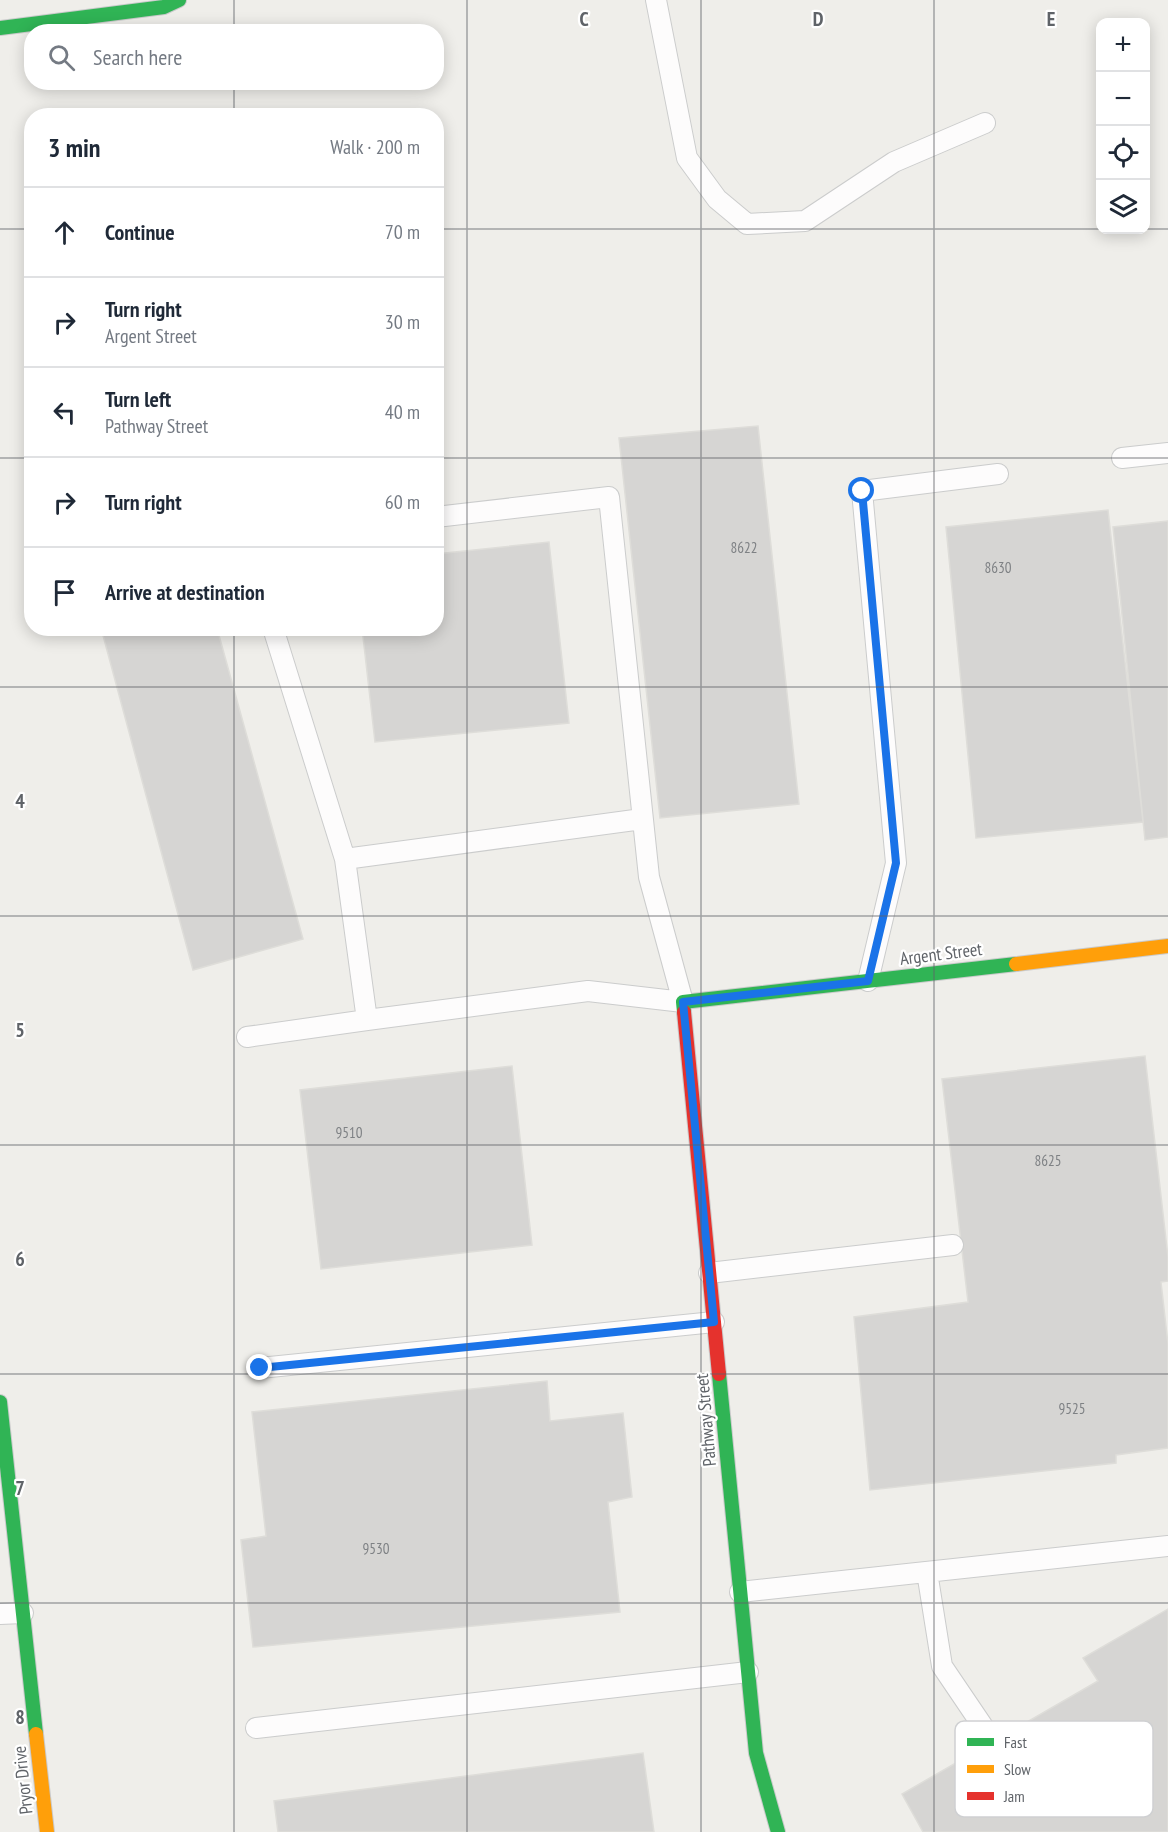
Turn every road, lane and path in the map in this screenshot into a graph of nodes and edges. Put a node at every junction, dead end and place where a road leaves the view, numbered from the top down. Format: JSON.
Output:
{"nodes":[{"id":1,"x":179,"y":0,"type":"edge"},
{"id":2,"x":656,"y":0,"type":"edge"},
{"id":3,"x":31,"y":24,"type":"edge"},
{"id":4,"x":24,"y":25,"type":"edge"},
{"id":5,"x":0,"y":28,"type":"edge"},
{"id":6,"x":986,"y":123,"type":"dead end"},
{"id":7,"x":1168,"y":453,"type":"edge"},
{"id":8,"x":1122,"y":458,"type":"dead end"},
{"id":9,"x":999,"y":474,"type":"dead end"},
{"id":10,"x":444,"y":515,"type":"edge"},
{"id":11,"x":275,"y":636,"type":"edge"},
{"id":12,"x":642,"y":819,"type":"junction"},
{"id":13,"x":345,"y":860,"type":"junction"},
{"id":14,"x":1168,"y":946,"type":"edge"},
{"id":15,"x":868,"y":981,"type":"junction"},
{"id":16,"x":683,"y":1002,"type":"junction"},
{"id":17,"x":367,"y":1020,"type":"junction"},
{"id":18,"x":247,"y":1037,"type":"dead end"},
{"id":19,"x":953,"y":1245,"type":"dead end"},
{"id":20,"x":709,"y":1273,"type":"junction"},
{"id":21,"x":714,"y":1322,"type":"junction"},
{"id":22,"x":260,"y":1368,"type":"dead end"},
{"id":23,"x":0,"y":1402,"type":"edge"},
{"id":24,"x":1168,"y":1546,"type":"edge"},
{"id":25,"x":927,"y":1572,"type":"junction"},
{"id":26,"x":740,"y":1592,"type":"junction"},
{"id":27,"x":23,"y":1613,"type":"junction"},
{"id":28,"x":0,"y":1614,"type":"edge"},
{"id":29,"x":748,"y":1672,"type":"junction"},
{"id":30,"x":979,"y":1721,"type":"edge"},
{"id":31,"x":256,"y":1728,"type":"dead end"},
{"id":32,"x":46,"y":1832,"type":"edge"},
{"id":33,"x":778,"y":1832,"type":"edge"}],
"edges":[{"from":1,"to":3,"type":"street"},
{"from":2,"to":6,"type":"lane"},
{"from":4,"to":5,"type":"street"},
{"from":7,"to":8,"type":"lane"},
{"from":9,"to":15,"type":"lane"},
{"from":10,"to":12,"type":"lane"},
{"from":11,"to":13,"type":"lane"},
{"from":12,"to":13,"type":"lane"},
{"from":12,"to":16,"type":"lane"},
{"from":13,"to":17,"type":"lane"},
{"from":14,"to":15,"type":"street","name":"Argent Street"},
{"from":15,"to":16,"type":"street","name":"Argent Street"},
{"from":16,"to":17,"type":"lane"},
{"from":16,"to":20,"type":"street","name":"Pathway Street"},
{"from":17,"to":18,"type":"lane"},
{"from":19,"to":20,"type":"lane"},
{"from":20,"to":21,"type":"street","name":"Pathway Street"},
{"from":21,"to":22,"type":"lane"},
{"from":21,"to":26,"type":"street","name":"Pathway Street"},
{"from":23,"to":27,"type":"street","name":"Pryor Drive"},
{"from":24,"to":25,"type":"lane"},
{"from":25,"to":26,"type":"lane"},
{"from":25,"to":30,"type":"lane"},
{"from":26,"to":29,"type":"street","name":"Pathway Street"},
{"from":27,"to":28,"type":"lane"},
{"from":27,"to":32,"type":"street","name":"Pryor Drive"},
{"from":29,"to":31,"type":"lane"},
{"from":29,"to":33,"type":"street","name":"Pathway Street"}]}
